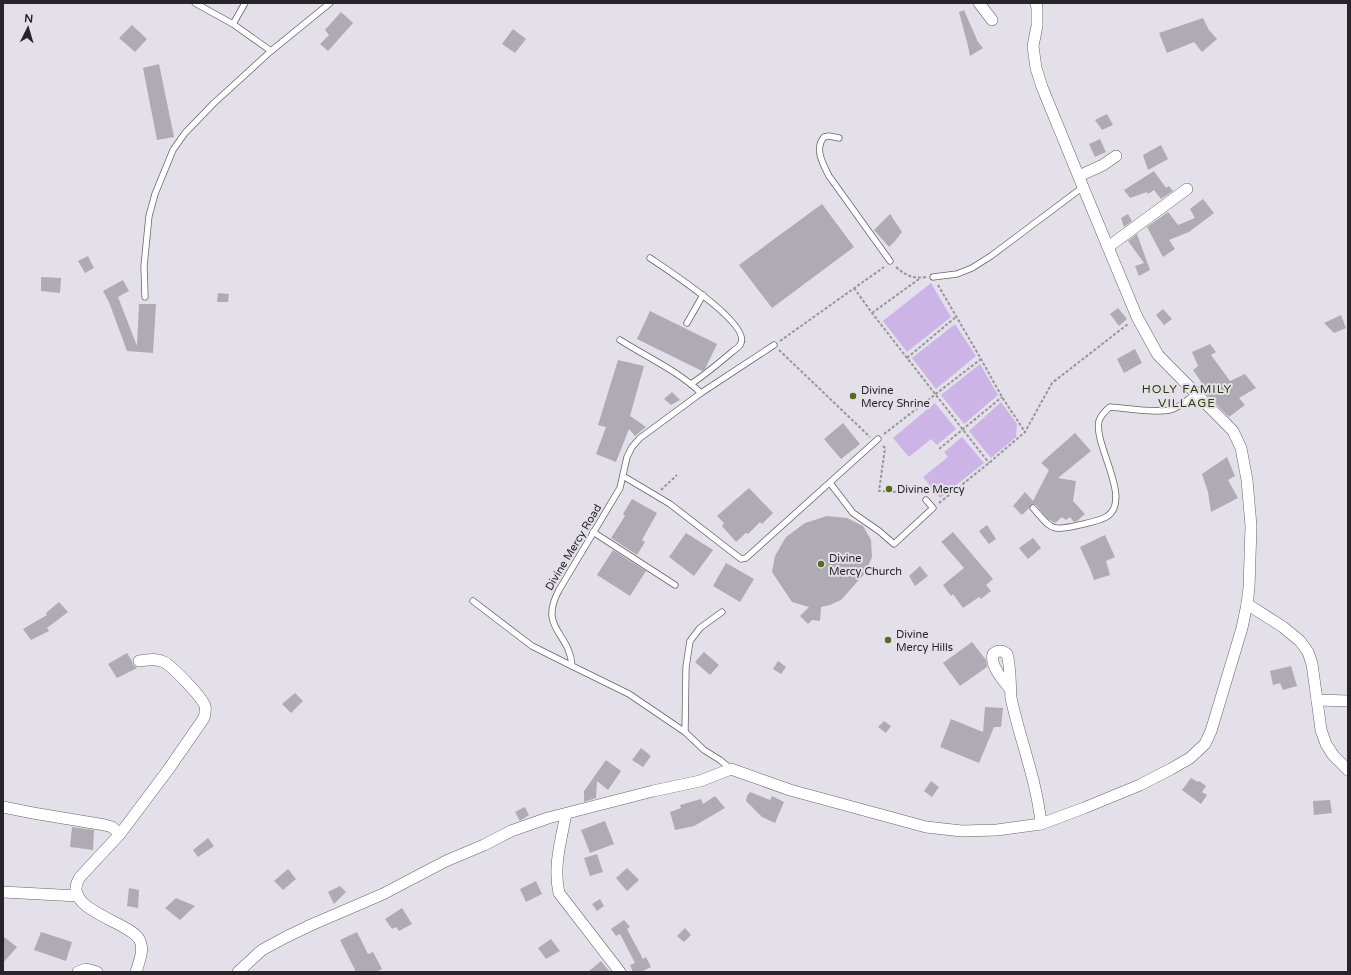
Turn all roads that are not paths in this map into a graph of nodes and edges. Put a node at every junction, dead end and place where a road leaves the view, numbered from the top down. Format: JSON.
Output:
{"nodes":[{"id":1,"x":195,"y":3,"type":"edge"},
{"id":2,"x":246,"y":3,"type":"edge"},
{"id":3,"x":330,"y":3,"type":"edge"},
{"id":4,"x":980,"y":3,"type":"edge"},
{"id":5,"x":1036,"y":3,"type":"edge"},
{"id":6,"x":992,"y":20,"type":"dead end"},
{"id":7,"x":233,"y":24,"type":"junction"},
{"id":8,"x":271,"y":51,"type":"junction"},
{"id":9,"x":839,"y":138,"type":"dead end"},
{"id":10,"x":1116,"y":156,"type":"dead end"},
{"id":11,"x":1078,"y":176,"type":"junction"},
{"id":12,"x":1083,"y":187,"type":"junction"},
{"id":13,"x":1187,"y":190,"type":"dead end"},
{"id":14,"x":1108,"y":247,"type":"junction"},
{"id":15,"x":650,"y":258,"type":"dead end"},
{"id":16,"x":890,"y":261,"type":"road end"},
{"id":17,"x":933,"y":276,"type":"road end"},
{"id":18,"x":703,"y":295,"type":"junction"},
{"id":19,"x":145,"y":297,"type":"dead end"},
{"id":20,"x":687,"y":323,"type":"dead end"},
{"id":21,"x":620,"y":340,"type":"dead end"},
{"id":22,"x":774,"y":346,"type":"road end"},
{"id":23,"x":691,"y":384,"type":"junction"},
{"id":24,"x":701,"y":393,"type":"junction"},
{"id":25,"x":1196,"y":393,"type":"junction"},
{"id":26,"x":876,"y":441,"type":"road end"},
{"id":27,"x":623,"y":476,"type":"junction"},
{"id":28,"x":830,"y":483,"type":"junction"},
{"id":29,"x":926,"y":500,"type":"dead end"},
{"id":30,"x":1033,"y":508,"type":"dead end"},
{"id":31,"x":593,"y":532,"type":"junction"},
{"id":32,"x":675,"y":585,"type":"dead end"},
{"id":33,"x":473,"y":601,"type":"dead end"},
{"id":34,"x":1247,"y":604,"type":"junction"},
{"id":35,"x":722,"y":612,"type":"dead end"},
{"id":36,"x":139,"y":661,"type":"dead end"},
{"id":37,"x":572,"y":666,"type":"junction"},
{"id":38,"x":1010,"y":689,"type":"dead end"},
{"id":39,"x":1318,"y":700,"type":"junction"},
{"id":40,"x":1348,"y":702,"type":"edge"},
{"id":41,"x":685,"y":732,"type":"junction"},
{"id":42,"x":731,"y":769,"type":"junction"},
{"id":43,"x":1348,"y":770,"type":"edge"},
{"id":44,"x":3,"y":807,"type":"edge"},
{"id":45,"x":566,"y":814,"type":"junction"},
{"id":46,"x":1041,"y":824,"type":"junction"},
{"id":47,"x":120,"y":834,"type":"junction"},
{"id":48,"x":3,"y":892,"type":"edge"},
{"id":49,"x":78,"y":896,"type":"junction"},
{"id":50,"x":78,"y":972,"type":"edge"},
{"id":51,"x":97,"y":972,"type":"edge"},
{"id":52,"x":136,"y":972,"type":"edge"},
{"id":53,"x":238,"y":972,"type":"edge"},
{"id":54,"x":620,"y":972,"type":"edge"}],
"edges":[{"from":1,"to":7,"type":"lane"},
{"from":2,"to":7,"type":"lane"},
{"from":3,"to":8,"type":"lane"},
{"from":4,"to":6,"type":"street"},
{"from":5,"to":11,"type":"street"},
{"from":7,"to":8,"type":"lane"},
{"from":8,"to":19,"type":"lane"},
{"from":9,"to":16,"type":"lane"},
{"from":10,"to":11,"type":"street"},
{"from":11,"to":12,"type":"street"},
{"from":12,"to":14,"type":"street"},
{"from":12,"to":17,"type":"lane"},
{"from":13,"to":14,"type":"street"},
{"from":14,"to":25,"type":"street"},
{"from":15,"to":18,"type":"lane"},
{"from":18,"to":20,"type":"lane"},
{"from":18,"to":23,"type":"lane"},
{"from":21,"to":23,"type":"lane"},
{"from":22,"to":24,"type":"lane","name":"Divine Mercy Road"},
{"from":23,"to":24,"type":"lane"},
{"from":24,"to":27,"type":"lane","name":"Divine Mercy Road"},
{"from":25,"to":30,"type":"lane"},
{"from":25,"to":34,"type":"street"},
{"from":26,"to":28,"type":"lane"},
{"from":27,"to":28,"type":"lane"},
{"from":27,"to":31,"type":"lane","name":"Divine Mercy Road"},
{"from":28,"to":29,"type":"lane"},
{"from":31,"to":32,"type":"lane"},
{"from":31,"to":37,"type":"lane","name":"Divine Mercy Road"},
{"from":33,"to":37,"type":"lane"},
{"from":34,"to":39,"type":"street"},
{"from":34,"to":46,"type":"street"},
{"from":35,"to":41,"type":"lane"},
{"from":36,"to":47,"type":"street"},
{"from":37,"to":41,"type":"lane"},
{"from":38,"to":46,"type":"street"},
{"from":39,"to":40,"type":"street"},
{"from":39,"to":43,"type":"street"},
{"from":41,"to":42,"type":"lane"},
{"from":42,"to":45,"type":"street"},
{"from":42,"to":46,"type":"street"},
{"from":44,"to":47,"type":"street"},
{"from":45,"to":53,"type":"street"},
{"from":45,"to":54,"type":"street"},
{"from":47,"to":49,"type":"street"},
{"from":48,"to":49,"type":"street"},
{"from":49,"to":52,"type":"street"},
{"from":50,"to":51,"type":"street"}]}
